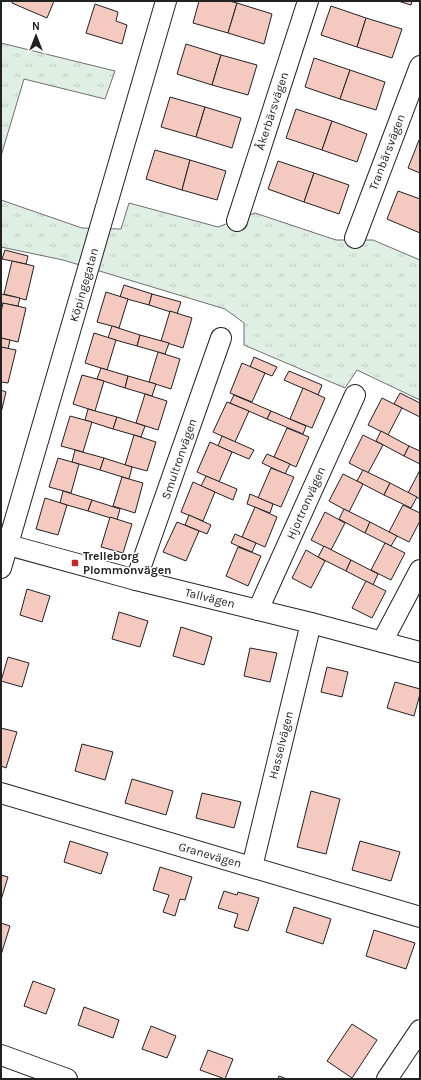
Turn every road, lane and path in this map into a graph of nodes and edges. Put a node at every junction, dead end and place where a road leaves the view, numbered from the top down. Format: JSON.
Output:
{"nodes":[{"id":1,"x":166,"y":1,"type":"edge"},
{"id":2,"x":308,"y":1,"type":"edge"},
{"id":3,"x":420,"y":66,"type":"edge"},
{"id":4,"x":237,"y":222,"type":"dead end"},
{"id":5,"x":355,"y":238,"type":"dead end"},
{"id":6,"x":221,"y":338,"type":"dead end"},
{"id":7,"x":355,"y":396,"type":"dead end"},
{"id":8,"x":5,"y":544,"type":"edge"},
{"id":9,"x":1,"y":568,"type":"edge"},
{"id":10,"x":420,"y":570,"type":"edge"},
{"id":11,"x":136,"y":580,"type":"junction"},
{"id":12,"x":258,"y":610,"type":"junction"},
{"id":13,"x":311,"y":623,"type":"junction"},
{"id":14,"x":382,"y":642,"type":"junction"},
{"id":15,"x":420,"y":652,"type":"edge"},
{"id":16,"x":1,"y":793,"type":"edge"},
{"id":17,"x":252,"y":867,"type":"junction"},
{"id":18,"x":420,"y":917,"type":"edge"},
{"id":19,"x":420,"y":1030,"type":"edge"},
{"id":20,"x":1,"y":1055,"type":"edge"},
{"id":21,"x":67,"y":1079,"type":"edge"},
{"id":22,"x":388,"y":1079,"type":"edge"}],
"edges":[{"from":1,"to":8,"type":"street","name":"Köpingegatan"},
{"from":2,"to":4,"type":"street","name":"Åkerbärsvägen"},
{"from":3,"to":5,"type":"street","name":"Tranbärsvägen"},
{"from":6,"to":11,"type":"street","name":"Smultronvägen"},
{"from":7,"to":12,"type":"street","name":"Hjortronvägen"},
{"from":8,"to":9,"type":"street","name":"Köpingegatan"},
{"from":8,"to":11,"type":"street","name":"Tallvägen"},
{"from":10,"to":14,"type":"street"},
{"from":11,"to":12,"type":"street","name":"Tallvägen"},
{"from":12,"to":13,"type":"street","name":"Tallvägen"},
{"from":13,"to":14,"type":"street","name":"Tallvägen"},
{"from":13,"to":17,"type":"street","name":"Hasselvägen"},
{"from":14,"to":15,"type":"street","name":"Tallvägen"},
{"from":16,"to":17,"type":"street","name":"Granevägen"},
{"from":17,"to":18,"type":"street","name":"Granevägen"},
{"from":19,"to":22,"type":"street"},
{"from":20,"to":21,"type":"street"}]}
